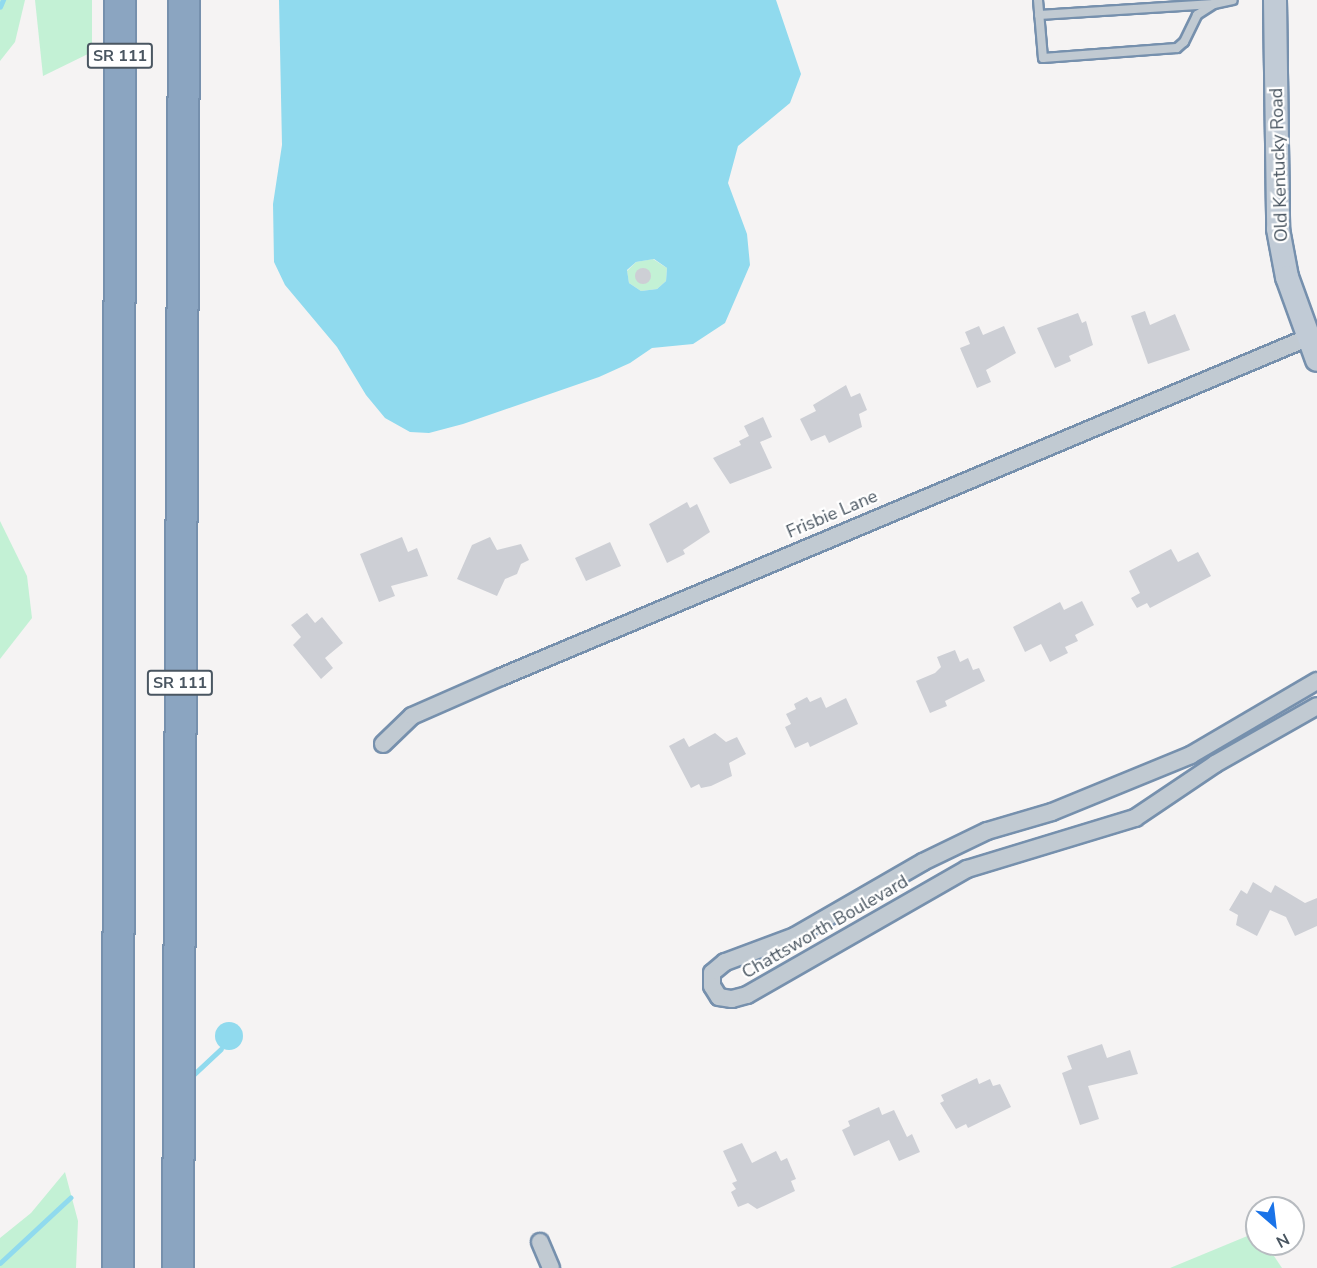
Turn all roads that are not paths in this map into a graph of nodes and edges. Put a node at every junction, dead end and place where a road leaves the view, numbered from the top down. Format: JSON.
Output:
{"nodes":[{"id":1,"x":120,"y":0,"type":"edge"},
{"id":2,"x":184,"y":0,"type":"edge"},
{"id":3,"x":1038,"y":0,"type":"edge"},
{"id":4,"x":1233,"y":0,"type":"edge"},
{"id":5,"x":1275,"y":0,"type":"edge"},
{"id":6,"x":1214,"y":4,"type":"junction"},
{"id":7,"x":1039,"y":15,"type":"junction"},
{"id":8,"x":1307,"y":338,"type":"junction"},
{"id":9,"x":1317,"y":360,"type":"edge"},
{"id":10,"x":1317,"y":681,"type":"edge"},
{"id":11,"x":1317,"y":706,"type":"edge"},
{"id":12,"x":383,"y":744,"type":"dead end"},
{"id":13,"x":540,"y":1242,"type":"dead end"},
{"id":14,"x":118,"y":1268,"type":"edge"},
{"id":15,"x":178,"y":1268,"type":"edge"},
{"id":16,"x":551,"y":1268,"type":"edge"}],
"edges":[{"from":1,"to":14,"type":"highway","number":"SR 111"},
{"from":2,"to":15,"type":"highway","number":"SR 111"},
{"from":3,"to":7,"type":"lane"},
{"from":4,"to":6,"type":"lane"},
{"from":5,"to":8,"type":"street","name":"Old Kentucky Road"},
{"from":6,"to":7,"type":"lane"},
{"from":6,"to":7,"type":"lane"},
{"from":8,"to":9,"type":"street","name":"Old Kentucky Road"},
{"from":8,"to":12,"type":"street","name":"Frisbie Lane"},
{"from":10,"to":11,"type":"street","name":"Chattsworth Boulevard"},
{"from":13,"to":16,"type":"street"}]}
